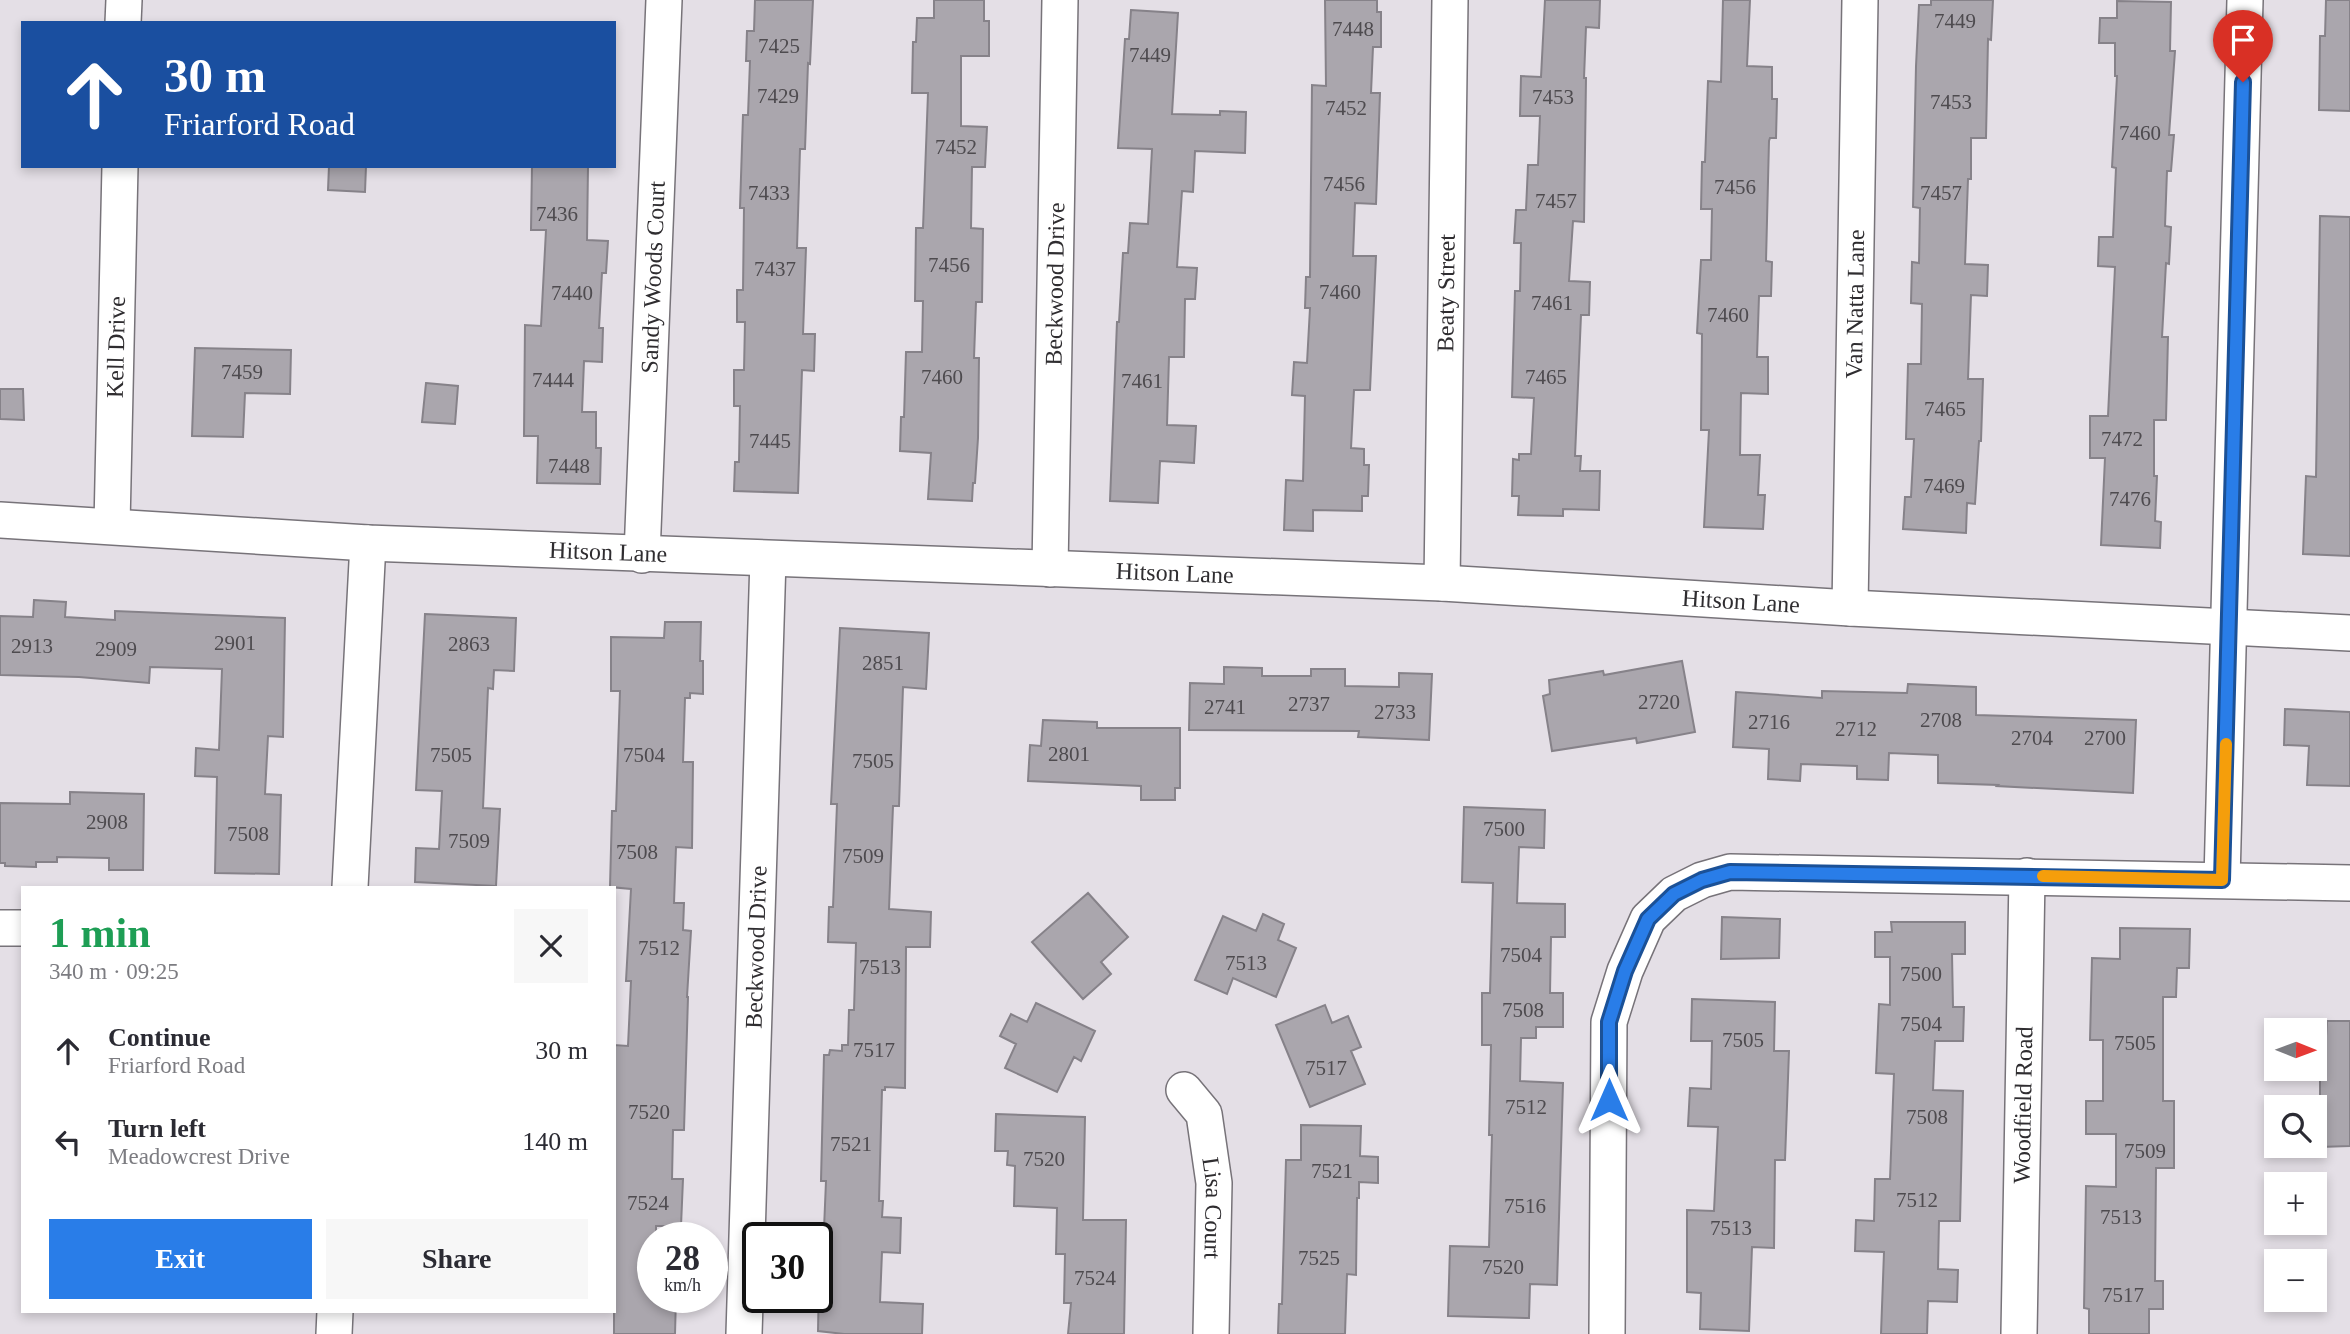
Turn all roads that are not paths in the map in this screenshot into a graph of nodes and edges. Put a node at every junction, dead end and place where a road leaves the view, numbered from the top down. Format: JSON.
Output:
{"nodes":[{"id":1,"x":124,"y":0,"type":"edge"},
{"id":2,"x":664,"y":0,"type":"edge"},
{"id":3,"x":1060,"y":0,"type":"edge"},
{"id":4,"x":1450,"y":0,"type":"edge"},
{"id":5,"x":1860,"y":0,"type":"edge"},
{"id":6,"x":2245,"y":0,"type":"edge"},
{"id":7,"x":123,"y":21,"type":"edge"},
{"id":8,"x":120,"y":168,"type":"edge"},
{"id":9,"x":0,"y":520,"type":"edge"},
{"id":10,"x":112,"y":525,"type":"junction"},
{"id":11,"x":368,"y":543,"type":"junction"},
{"id":12,"x":642,"y":555,"type":"junction"},
{"id":13,"x":768,"y":559,"type":"junction"},
{"id":14,"x":1050,"y":569,"type":"junction"},
{"id":15,"x":1442,"y":583,"type":"junction"},
{"id":16,"x":1850,"y":608,"type":"junction"},
{"id":17,"x":2229,"y":628,"type":"junction"},
{"id":18,"x":2350,"y":633,"type":"edge"},
{"id":19,"x":2028,"y":876,"type":"junction"},
{"id":20,"x":2222,"y":880,"type":"junction"},
{"id":21,"x":2350,"y":883,"type":"edge"},
{"id":22,"x":350,"y":886,"type":"edge"},
{"id":23,"x":0,"y":928,"type":"edge"},
{"id":24,"x":21,"y":928,"type":"edge"},
{"id":25,"x":1184,"y":1090,"type":"dead end"},
{"id":26,"x":335,"y":1313,"type":"edge"},
{"id":27,"x":334,"y":1334,"type":"edge"},
{"id":28,"x":744,"y":1334,"type":"edge"},
{"id":29,"x":1211,"y":1334,"type":"edge"},
{"id":30,"x":1607,"y":1334,"type":"edge"},
{"id":31,"x":2020,"y":1334,"type":"edge"}],
"edges":[{"from":1,"to":7,"type":"street"},
{"from":2,"to":12,"type":"street","name":"Sandy Woods Court"},
{"from":3,"to":14,"type":"street","name":"Beckwood Drive"},
{"from":4,"to":15,"type":"street","name":"Beaty Street"},
{"from":5,"to":16,"type":"street","name":"Van Natta Lane"},
{"from":6,"to":17,"type":"street"},
{"from":8,"to":10,"type":"street","name":"Kell Drive"},
{"from":9,"to":10,"type":"street","name":"Hitson Lane"},
{"from":10,"to":11,"type":"street","name":"Hitson Lane"},
{"from":11,"to":12,"type":"street","name":"Hitson Lane"},
{"from":11,"to":22,"type":"street"},
{"from":12,"to":13,"type":"street","name":"Hitson Lane"},
{"from":13,"to":14,"type":"street","name":"Hitson Lane"},
{"from":13,"to":28,"type":"street","name":"Beckwood Drive"},
{"from":14,"to":15,"type":"street","name":"Hitson Lane"},
{"from":15,"to":16,"type":"street","name":"Hitson Lane"},
{"from":16,"to":17,"type":"street","name":"Hitson Lane"},
{"from":17,"to":18,"type":"street","name":"Hitson Lane"},
{"from":17,"to":20,"type":"street"},
{"from":19,"to":20,"type":"street"},
{"from":19,"to":30,"type":"street"},
{"from":19,"to":31,"type":"street","name":"Woodfield Road"},
{"from":20,"to":21,"type":"street"},
{"from":23,"to":24,"type":"street"},
{"from":25,"to":29,"type":"street","name":"Lisa Court"},
{"from":26,"to":27,"type":"street"}]}
